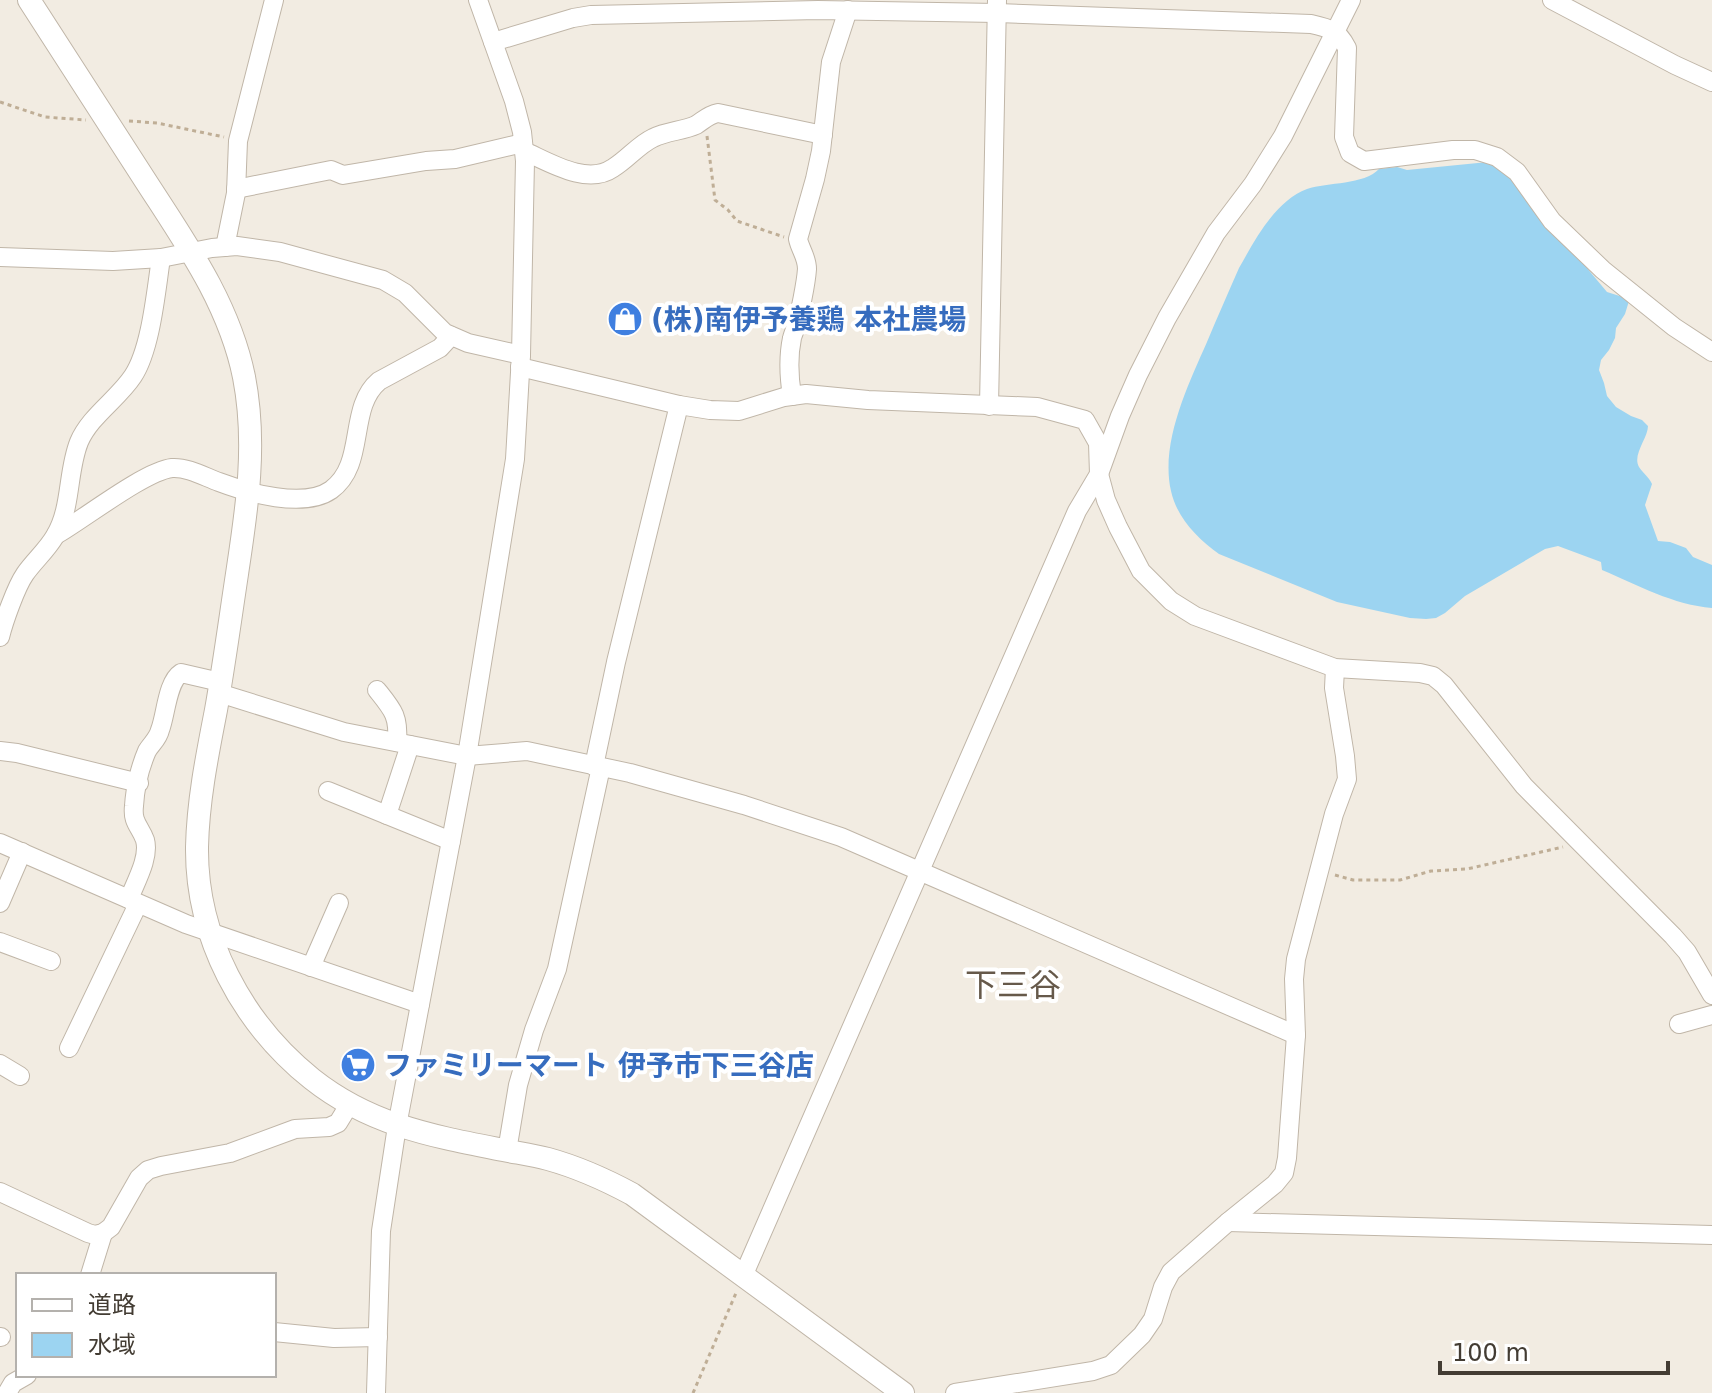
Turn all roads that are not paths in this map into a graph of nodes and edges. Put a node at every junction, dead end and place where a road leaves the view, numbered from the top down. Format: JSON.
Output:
{"nodes":[{"id":1,"x":29,"y":0,"type":"edge"},
{"id":2,"x":274,"y":0,"type":"edge"},
{"id":3,"x":478,"y":0,"type":"edge"},
{"id":4,"x":1351,"y":0,"type":"edge"},
{"id":5,"x":1564,"y":3,"type":"edge"},
{"id":6,"x":739,"y":6,"type":"edge"},
{"id":7,"x":997,"y":6,"type":"edge"},
{"id":8,"x":848,"y":10,"type":"junction"},
{"id":9,"x":1334,"y":31,"type":"junction"},
{"id":10,"x":493,"y":42,"type":"junction"},
{"id":11,"x":1712,"y":82,"type":"edge"},
{"id":12,"x":823,"y":135,"type":"junction"},
{"id":13,"x":524,"y":147,"type":"junction"},
{"id":14,"x":236,"y":189,"type":"junction"},
{"id":15,"x":225,"y":247,"type":"junction"},
{"id":16,"x":191,"y":252,"type":"junction"},
{"id":17,"x":0,"y":257,"type":"edge"},
{"id":18,"x":161,"y":258,"type":"junction"},
{"id":19,"x":451,"y":336,"type":"junction"},
{"id":20,"x":1712,"y":352,"type":"edge"},
{"id":21,"x":521,"y":361,"type":"junction"},
{"id":22,"x":792,"y":396,"type":"junction"},
{"id":23,"x":679,"y":405,"type":"junction"},
{"id":24,"x":989,"y":406,"type":"junction"},
{"id":25,"x":1099,"y":474,"type":"junction"},
{"id":26,"x":249,"y":493,"type":"junction"},
{"id":27,"x":56,"y":535,"type":"junction"},
{"id":28,"x":0,"y":637,"type":"edge"},
{"id":29,"x":1335,"y":668,"type":"junction"},
{"id":30,"x":220,"y":687,"type":"junction"},
{"id":31,"x":377,"y":690,"type":"dead end"},
{"id":32,"x":404,"y":744,"type":"junction"},
{"id":33,"x":0,"y":751,"type":"edge"},
{"id":34,"x":467,"y":756,"type":"junction"},
{"id":35,"x":597,"y":766,"type":"junction"},
{"id":36,"x":139,"y":783,"type":"junction"},
{"id":37,"x":328,"y":791,"type":"dead end"},
{"id":38,"x":387,"y":815,"type":"junction"},
{"id":39,"x":451,"y":841,"type":"junction"},
{"id":40,"x":0,"y":843,"type":"edge"},
{"id":41,"x":22,"y":852,"type":"junction"},
{"id":42,"x":921,"y":870,"type":"junction"},
{"id":43,"x":134,"y":902,"type":"junction"},
{"id":44,"x":0,"y":903,"type":"edge"},
{"id":45,"x":339,"y":903,"type":"dead end"},
{"id":46,"x":211,"y":933,"type":"junction"},
{"id":47,"x":0,"y":942,"type":"edge"},
{"id":48,"x":51,"y":961,"type":"dead end"},
{"id":49,"x":311,"y":967,"type":"junction"},
{"id":50,"x":1712,"y":995,"type":"edge"},
{"id":51,"x":420,"y":1004,"type":"junction"},
{"id":52,"x":1712,"y":1015,"type":"edge"},
{"id":53,"x":1679,"y":1024,"type":"dead end"},
{"id":54,"x":1296,"y":1035,"type":"junction"},
{"id":55,"x":69,"y":1048,"type":"dead end"},
{"id":56,"x":0,"y":1064,"type":"edge"},
{"id":57,"x":20,"y":1076,"type":"dead end"},
{"id":58,"x":349,"y":1105,"type":"junction"},
{"id":59,"x":397,"y":1126,"type":"junction"},
{"id":60,"x":507,"y":1151,"type":"junction"},
{"id":61,"x":0,"y":1192,"type":"edge"},
{"id":62,"x":1228,"y":1222,"type":"junction"},
{"id":63,"x":103,"y":1233,"type":"junction"},
{"id":64,"x":1712,"y":1235,"type":"edge"},
{"id":65,"x":91,"y":1273,"type":"edge"},
{"id":66,"x":744,"y":1274,"type":"junction"},
{"id":67,"x":276,"y":1332,"type":"edge"},
{"id":68,"x":378,"y":1337,"type":"junction"},
{"id":69,"x":24,"y":1377,"type":"edge"},
{"id":70,"x":7,"y":1393,"type":"edge"},
{"id":71,"x":376,"y":1393,"type":"edge"},
{"id":72,"x":903,"y":1393,"type":"edge"},
{"id":73,"x":955,"y":1393,"type":"edge"}],
"edges":[{"from":1,"to":16,"type":"street"},
{"from":2,"to":14,"type":"street"},
{"from":3,"to":10,"type":"street"},
{"from":4,"to":9,"type":"street"},
{"from":5,"to":11,"type":"street"},
{"from":6,"to":8,"type":"street"},
{"from":6,"to":10,"type":"street"},
{"from":7,"to":8,"type":"street"},
{"from":7,"to":9,"type":"street"},
{"from":7,"to":24,"type":"street"},
{"from":8,"to":12,"type":"street"},
{"from":9,"to":20,"type":"street"},
{"from":9,"to":25,"type":"street"},
{"from":10,"to":13,"type":"street"},
{"from":12,"to":13,"type":"street"},
{"from":12,"to":22,"type":"street"},
{"from":13,"to":14,"type":"street"},
{"from":13,"to":21,"type":"street"},
{"from":14,"to":15,"type":"street"},
{"from":15,"to":16,"type":"street"},
{"from":15,"to":19,"type":"street"},
{"from":16,"to":18,"type":"street"},
{"from":16,"to":26,"type":"street"},
{"from":17,"to":18,"type":"street"},
{"from":18,"to":27,"type":"street"},
{"from":19,"to":21,"type":"street"},
{"from":19,"to":26,"type":"street"},
{"from":21,"to":23,"type":"street"},
{"from":21,"to":34,"type":"street"},
{"from":22,"to":23,"type":"street"},
{"from":22,"to":24,"type":"street"},
{"from":23,"to":35,"type":"street"},
{"from":24,"to":25,"type":"street"},
{"from":25,"to":29,"type":"street"},
{"from":25,"to":42,"type":"street"},
{"from":26,"to":27,"type":"street"},
{"from":26,"to":30,"type":"street"},
{"from":27,"to":28,"type":"street"},
{"from":29,"to":50,"type":"street"},
{"from":29,"to":54,"type":"street"},
{"from":30,"to":32,"type":"street"},
{"from":30,"to":36,"type":"street"},
{"from":30,"to":46,"type":"street"},
{"from":31,"to":32,"type":"street"},
{"from":32,"to":34,"type":"street"},
{"from":32,"to":38,"type":"street"},
{"from":33,"to":36,"type":"street"},
{"from":34,"to":35,"type":"street"},
{"from":34,"to":39,"type":"street"},
{"from":35,"to":42,"type":"street"},
{"from":35,"to":60,"type":"street"},
{"from":36,"to":43,"type":"street"},
{"from":37,"to":38,"type":"street"},
{"from":38,"to":39,"type":"street"},
{"from":39,"to":51,"type":"street"},
{"from":40,"to":41,"type":"street"},
{"from":41,"to":43,"type":"street"},
{"from":41,"to":44,"type":"street"},
{"from":42,"to":54,"type":"street"},
{"from":42,"to":66,"type":"street"},
{"from":43,"to":46,"type":"street"},
{"from":43,"to":55,"type":"street"},
{"from":45,"to":49,"type":"street"},
{"from":46,"to":49,"type":"street"},
{"from":46,"to":58,"type":"street"},
{"from":47,"to":48,"type":"street"},
{"from":49,"to":51,"type":"street"},
{"from":51,"to":59,"type":"street"},
{"from":52,"to":53,"type":"street"},
{"from":54,"to":62,"type":"street"},
{"from":56,"to":57,"type":"street"},
{"from":58,"to":59,"type":"street"},
{"from":58,"to":63,"type":"street"},
{"from":59,"to":60,"type":"street"},
{"from":59,"to":68,"type":"street"},
{"from":60,"to":66,"type":"street"},
{"from":61,"to":63,"type":"street"},
{"from":62,"to":64,"type":"street"},
{"from":62,"to":73,"type":"street"},
{"from":63,"to":65,"type":"street"},
{"from":66,"to":72,"type":"street"},
{"from":67,"to":68,"type":"street"},
{"from":68,"to":71,"type":"street"},
{"from":69,"to":70,"type":"street"}]}
